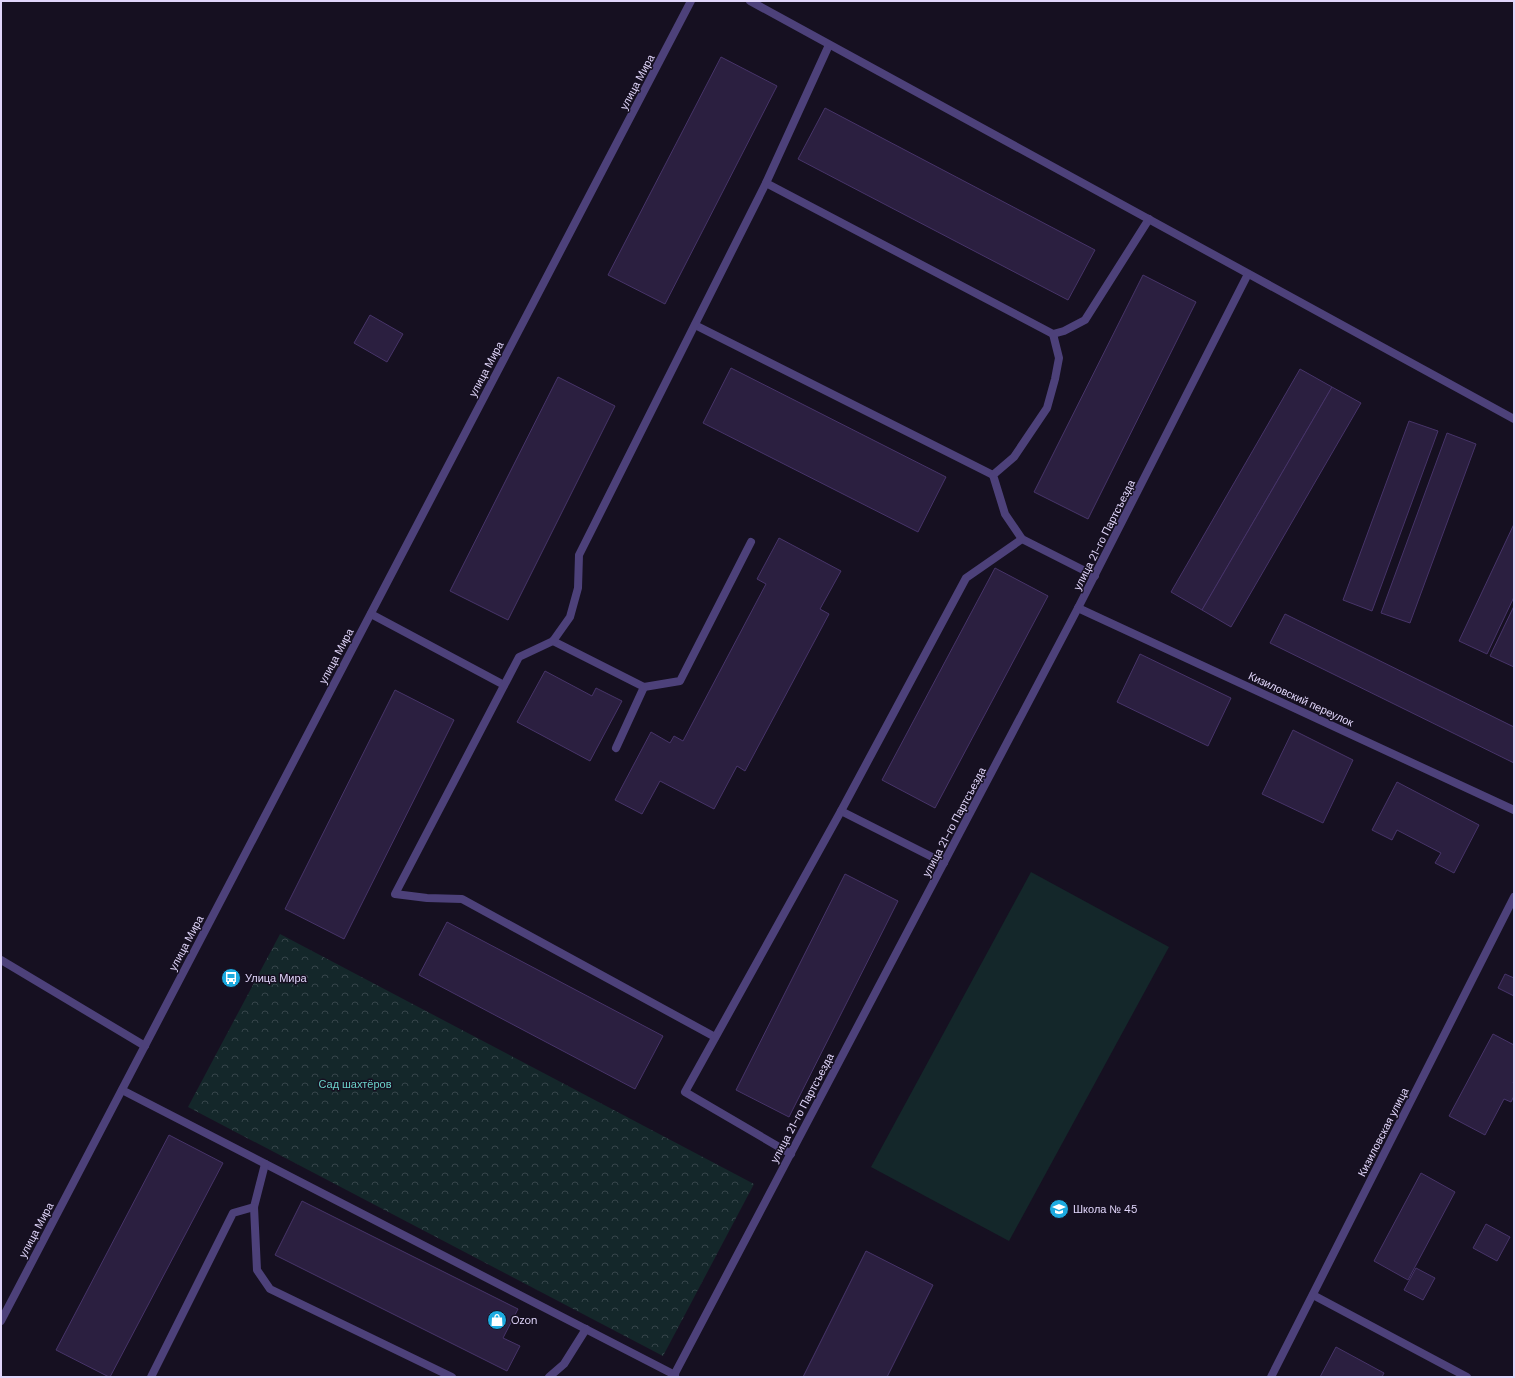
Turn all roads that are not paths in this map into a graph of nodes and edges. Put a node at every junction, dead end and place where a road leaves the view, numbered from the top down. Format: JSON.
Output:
{"nodes":[{"id":1,"x":691,"y":1,"type":"edge"},
{"id":2,"x":750,"y":1,"type":"edge"},
{"id":3,"x":829,"y":45,"type":"junction"},
{"id":4,"x":766,"y":183,"type":"junction"},
{"id":5,"x":1149,"y":220,"type":"junction"},
{"id":6,"x":1248,"y":274,"type":"junction"},
{"id":7,"x":695,"y":325,"type":"junction"},
{"id":8,"x":1053,"y":334,"type":"junction"},
{"id":9,"x":1514,"y":419,"type":"edge"},
{"id":10,"x":993,"y":475,"type":"junction"},
{"id":11,"x":1022,"y":539,"type":"junction"},
{"id":12,"x":751,"y":542,"type":"dead end"},
{"id":13,"x":1095,"y":576,"type":"junction"},
{"id":14,"x":1078,"y":608,"type":"junction"},
{"id":15,"x":371,"y":614,"type":"junction"},
{"id":16,"x":553,"y":641,"type":"junction"},
{"id":17,"x":504,"y":685,"type":"junction"},
{"id":18,"x":644,"y":687,"type":"junction"},
{"id":19,"x":616,"y":748,"type":"dead end"},
{"id":20,"x":1514,"y":810,"type":"edge"},
{"id":21,"x":841,"y":811,"type":"junction"},
{"id":22,"x":944,"y":863,"type":"junction"},
{"id":23,"x":1514,"y":897,"type":"edge"},
{"id":24,"x":1,"y":960,"type":"edge"},
{"id":25,"x":715,"y":1037,"type":"junction"},
{"id":26,"x":145,"y":1046,"type":"junction"},
{"id":27,"x":122,"y":1090,"type":"junction"},
{"id":28,"x":791,"y":1154,"type":"junction"},
{"id":29,"x":265,"y":1164,"type":"junction"},
{"id":30,"x":254,"y":1207,"type":"junction"},
{"id":31,"x":1313,"y":1295,"type":"junction"},
{"id":32,"x":1,"y":1321,"type":"edge"},
{"id":33,"x":586,"y":1329,"type":"junction"},
{"id":34,"x":674,"y":1376,"type":"edge"},
{"id":35,"x":151,"y":1377,"type":"edge"},
{"id":36,"x":452,"y":1377,"type":"edge"},
{"id":37,"x":550,"y":1377,"type":"edge"},
{"id":38,"x":1271,"y":1377,"type":"edge"},
{"id":39,"x":1467,"y":1377,"type":"edge"}],
"edges":[{"from":1,"to":15,"type":"street","name":"улица Мира"},
{"from":2,"to":3,"type":"street"},
{"from":3,"to":4,"type":"street"},
{"from":3,"to":5,"type":"street"},
{"from":4,"to":7,"type":"street"},
{"from":4,"to":8,"type":"street"},
{"from":5,"to":6,"type":"street"},
{"from":5,"to":8,"type":"street"},
{"from":6,"to":9,"type":"street"},
{"from":6,"to":13,"type":"street","name":"улица 21-го Партсъезда"},
{"from":7,"to":10,"type":"street"},
{"from":7,"to":16,"type":"street"},
{"from":8,"to":10,"type":"street"},
{"from":10,"to":11,"type":"street"},
{"from":11,"to":13,"type":"street"},
{"from":11,"to":21,"type":"street"},
{"from":12,"to":18,"type":"street"},
{"from":13,"to":14,"type":"street","name":"улица 21-го Партсъезда"},
{"from":14,"to":20,"type":"street","name":"Кизиловский переулок"},
{"from":14,"to":22,"type":"street","name":"улица 21-го Партсъезда"},
{"from":15,"to":17,"type":"street"},
{"from":15,"to":26,"type":"street","name":"улица Мира"},
{"from":16,"to":17,"type":"street"},
{"from":16,"to":18,"type":"street"},
{"from":17,"to":25,"type":"street"},
{"from":18,"to":19,"type":"street"},
{"from":21,"to":22,"type":"street"},
{"from":21,"to":25,"type":"street"},
{"from":22,"to":28,"type":"street","name":"улица 21-го Партсъезда"},
{"from":23,"to":31,"type":"street","name":"Кизиловская улица"},
{"from":24,"to":26,"type":"street"},
{"from":25,"to":28,"type":"street"},
{"from":26,"to":27,"type":"street","name":"улица Мира"},
{"from":27,"to":29,"type":"street"},
{"from":27,"to":32,"type":"street","name":"улица Мира"},
{"from":28,"to":34,"type":"street","name":"улица 21-го Партсъезда"},
{"from":29,"to":30,"type":"street"},
{"from":29,"to":33,"type":"street"},
{"from":30,"to":35,"type":"street"},
{"from":30,"to":36,"type":"street"},
{"from":31,"to":38,"type":"street","name":"Кизиловская улица"},
{"from":31,"to":39,"type":"street"},
{"from":33,"to":34,"type":"street"},
{"from":33,"to":37,"type":"street"}]}
